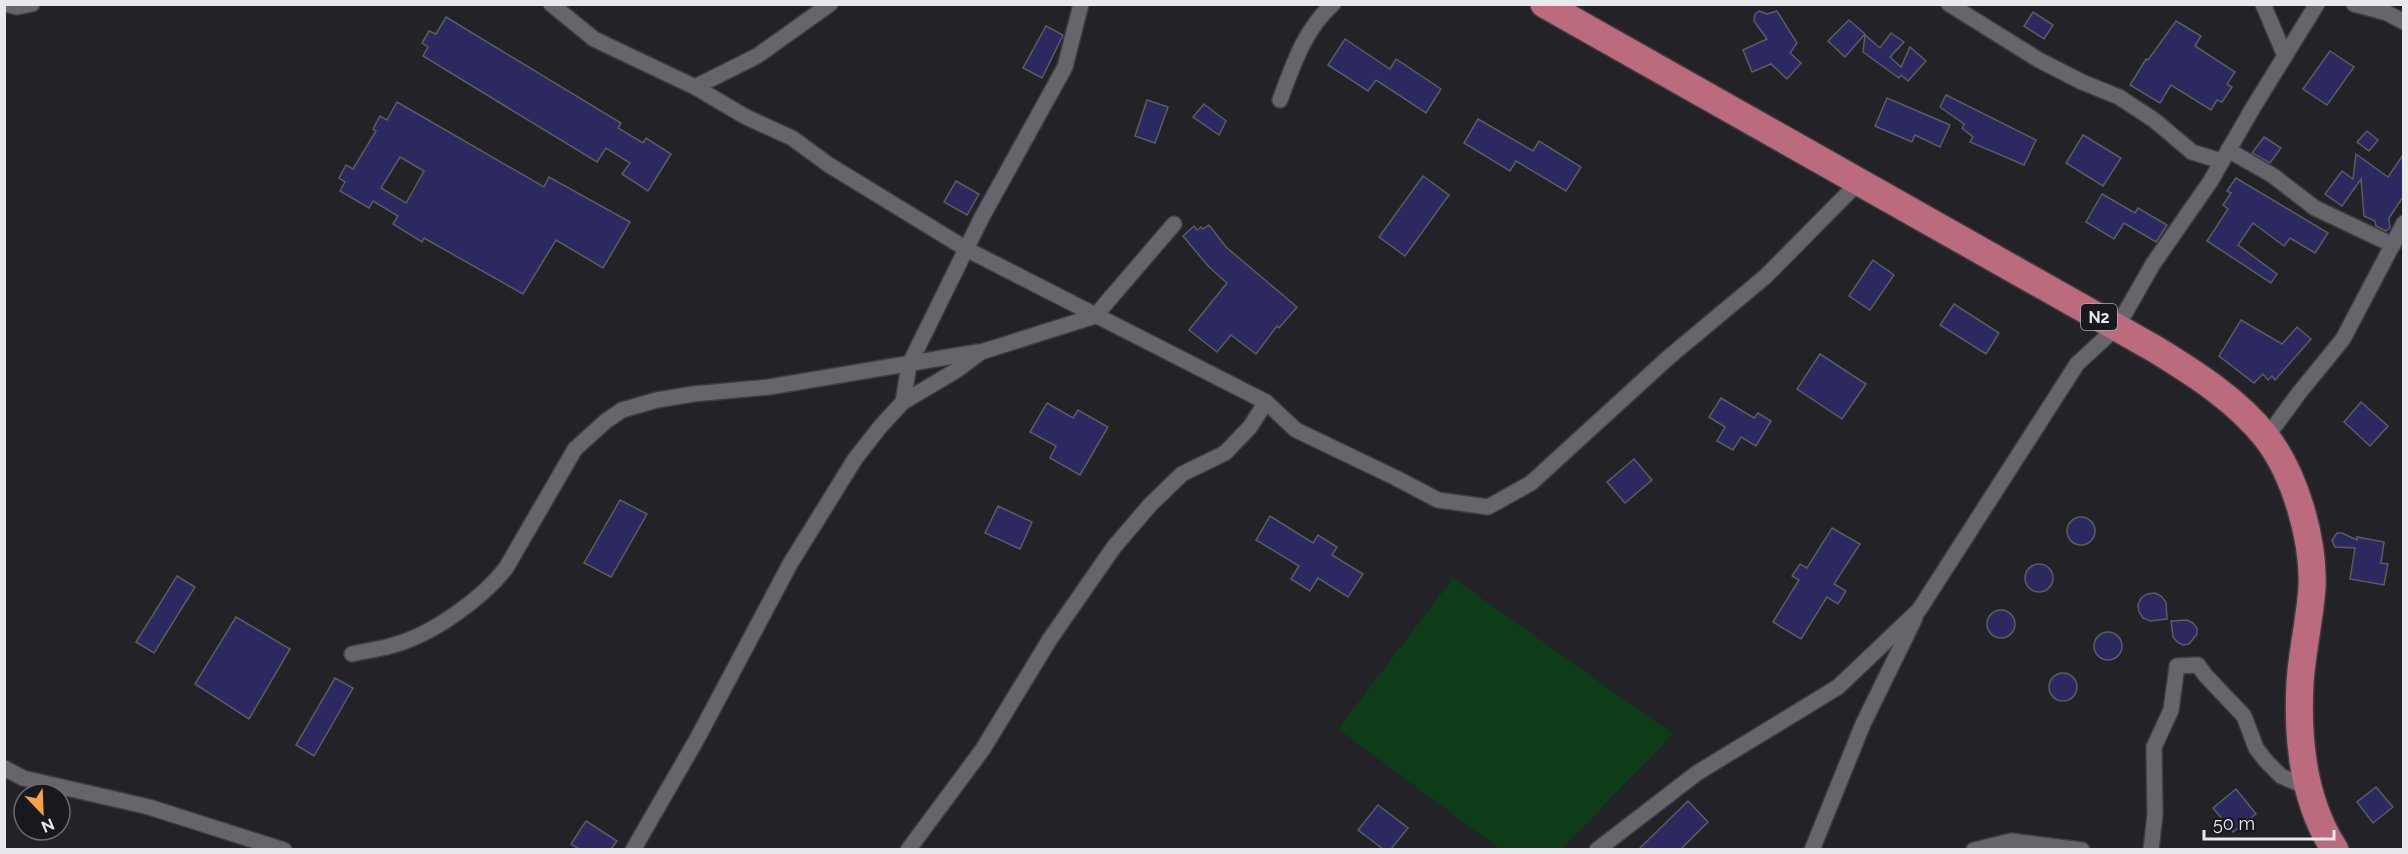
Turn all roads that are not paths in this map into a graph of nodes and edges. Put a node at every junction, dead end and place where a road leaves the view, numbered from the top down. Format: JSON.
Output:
{"nodes":[{"id":1,"x":5,"y":4,"type":"edge"},
{"id":2,"x":32,"y":4,"type":"edge"},
{"id":3,"x":551,"y":4,"type":"edge"},
{"id":4,"x":830,"y":4,"type":"edge"},
{"id":5,"x":1082,"y":4,"type":"edge"},
{"id":6,"x":1333,"y":4,"type":"edge"},
{"id":7,"x":1545,"y":4,"type":"edge"},
{"id":8,"x":1949,"y":4,"type":"edge"},
{"id":9,"x":2263,"y":4,"type":"edge"},
{"id":10,"x":2317,"y":4,"type":"edge"},
{"id":11,"x":2354,"y":4,"type":"edge"},
{"id":12,"x":2403,"y":21,"type":"edge"},
{"id":13,"x":2285,"y":56,"type":"junction"},
{"id":14,"x":695,"y":87,"type":"junction"},
{"id":15,"x":1280,"y":100,"type":"dead end"},
{"id":16,"x":2224,"y":155,"type":"junction"},
{"id":17,"x":1859,"y":182,"type":"junction"},
{"id":18,"x":2403,"y":223,"type":"edge"},
{"id":19,"x":1174,"y":224,"type":"dead end"},
{"id":20,"x":2393,"y":245,"type":"junction"},
{"id":21,"x":968,"y":250,"type":"junction"},
{"id":22,"x":1095,"y":316,"type":"junction"},
{"id":23,"x":2117,"y":327,"type":"junction"},
{"id":24,"x":981,"y":352,"type":"junction"},
{"id":25,"x":909,"y":365,"type":"junction"},
{"id":26,"x":903,"y":402,"type":"junction"},
{"id":27,"x":1266,"y":402,"type":"junction"},
{"id":28,"x":2266,"y":438,"type":"junction"},
{"id":29,"x":1919,"y":610,"type":"junction"},
{"id":30,"x":352,"y":654,"type":"dead end"},
{"id":31,"x":4,"y":768,"type":"edge"},
{"id":32,"x":2308,"y":788,"type":"junction"},
{"id":33,"x":284,"y":849,"type":"edge"},
{"id":34,"x":633,"y":849,"type":"edge"},
{"id":35,"x":908,"y":849,"type":"edge"},
{"id":36,"x":1597,"y":849,"type":"edge"},
{"id":37,"x":1812,"y":849,"type":"edge"},
{"id":38,"x":1974,"y":849,"type":"edge"},
{"id":39,"x":2082,"y":849,"type":"edge"},
{"id":40,"x":2151,"y":849,"type":"edge"},
{"id":41,"x":2335,"y":849,"type":"edge"}],
"edges":[{"from":1,"to":2,"type":"street"},
{"from":3,"to":14,"type":"street"},
{"from":4,"to":14,"type":"street"},
{"from":5,"to":21,"type":"street"},
{"from":6,"to":15,"type":"street"},
{"from":7,"to":17,"type":"highway","number":"N2"},
{"from":8,"to":16,"type":"street"},
{"from":9,"to":13,"type":"street"},
{"from":10,"to":13,"type":"street"},
{"from":11,"to":12,"type":"street"},
{"from":13,"to":16,"type":"street"},
{"from":14,"to":21,"type":"street"},
{"from":16,"to":20,"type":"street"},
{"from":16,"to":23,"type":"street"},
{"from":17,"to":23,"type":"highway","number":"N2"},
{"from":17,"to":27,"type":"street"},
{"from":18,"to":20,"type":"street"},
{"from":19,"to":22,"type":"street"},
{"from":20,"to":28,"type":"street"},
{"from":21,"to":22,"type":"street"},
{"from":21,"to":25,"type":"street"},
{"from":22,"to":24,"type":"street"},
{"from":22,"to":27,"type":"street"},
{"from":23,"to":28,"type":"highway","number":"N2"},
{"from":23,"to":29,"type":"street"},
{"from":24,"to":25,"type":"street"},
{"from":24,"to":26,"type":"street"},
{"from":25,"to":26,"type":"street"},
{"from":25,"to":30,"type":"street"},
{"from":26,"to":34,"type":"street"},
{"from":27,"to":35,"type":"street"},
{"from":28,"to":32,"type":"highway","number":"N2"},
{"from":29,"to":36,"type":"street"},
{"from":29,"to":37,"type":"street"},
{"from":31,"to":33,"type":"street"},
{"from":32,"to":40,"type":"street"},
{"from":32,"to":41,"type":"highway","number":"N2"},
{"from":38,"to":39,"type":"street"}]}
